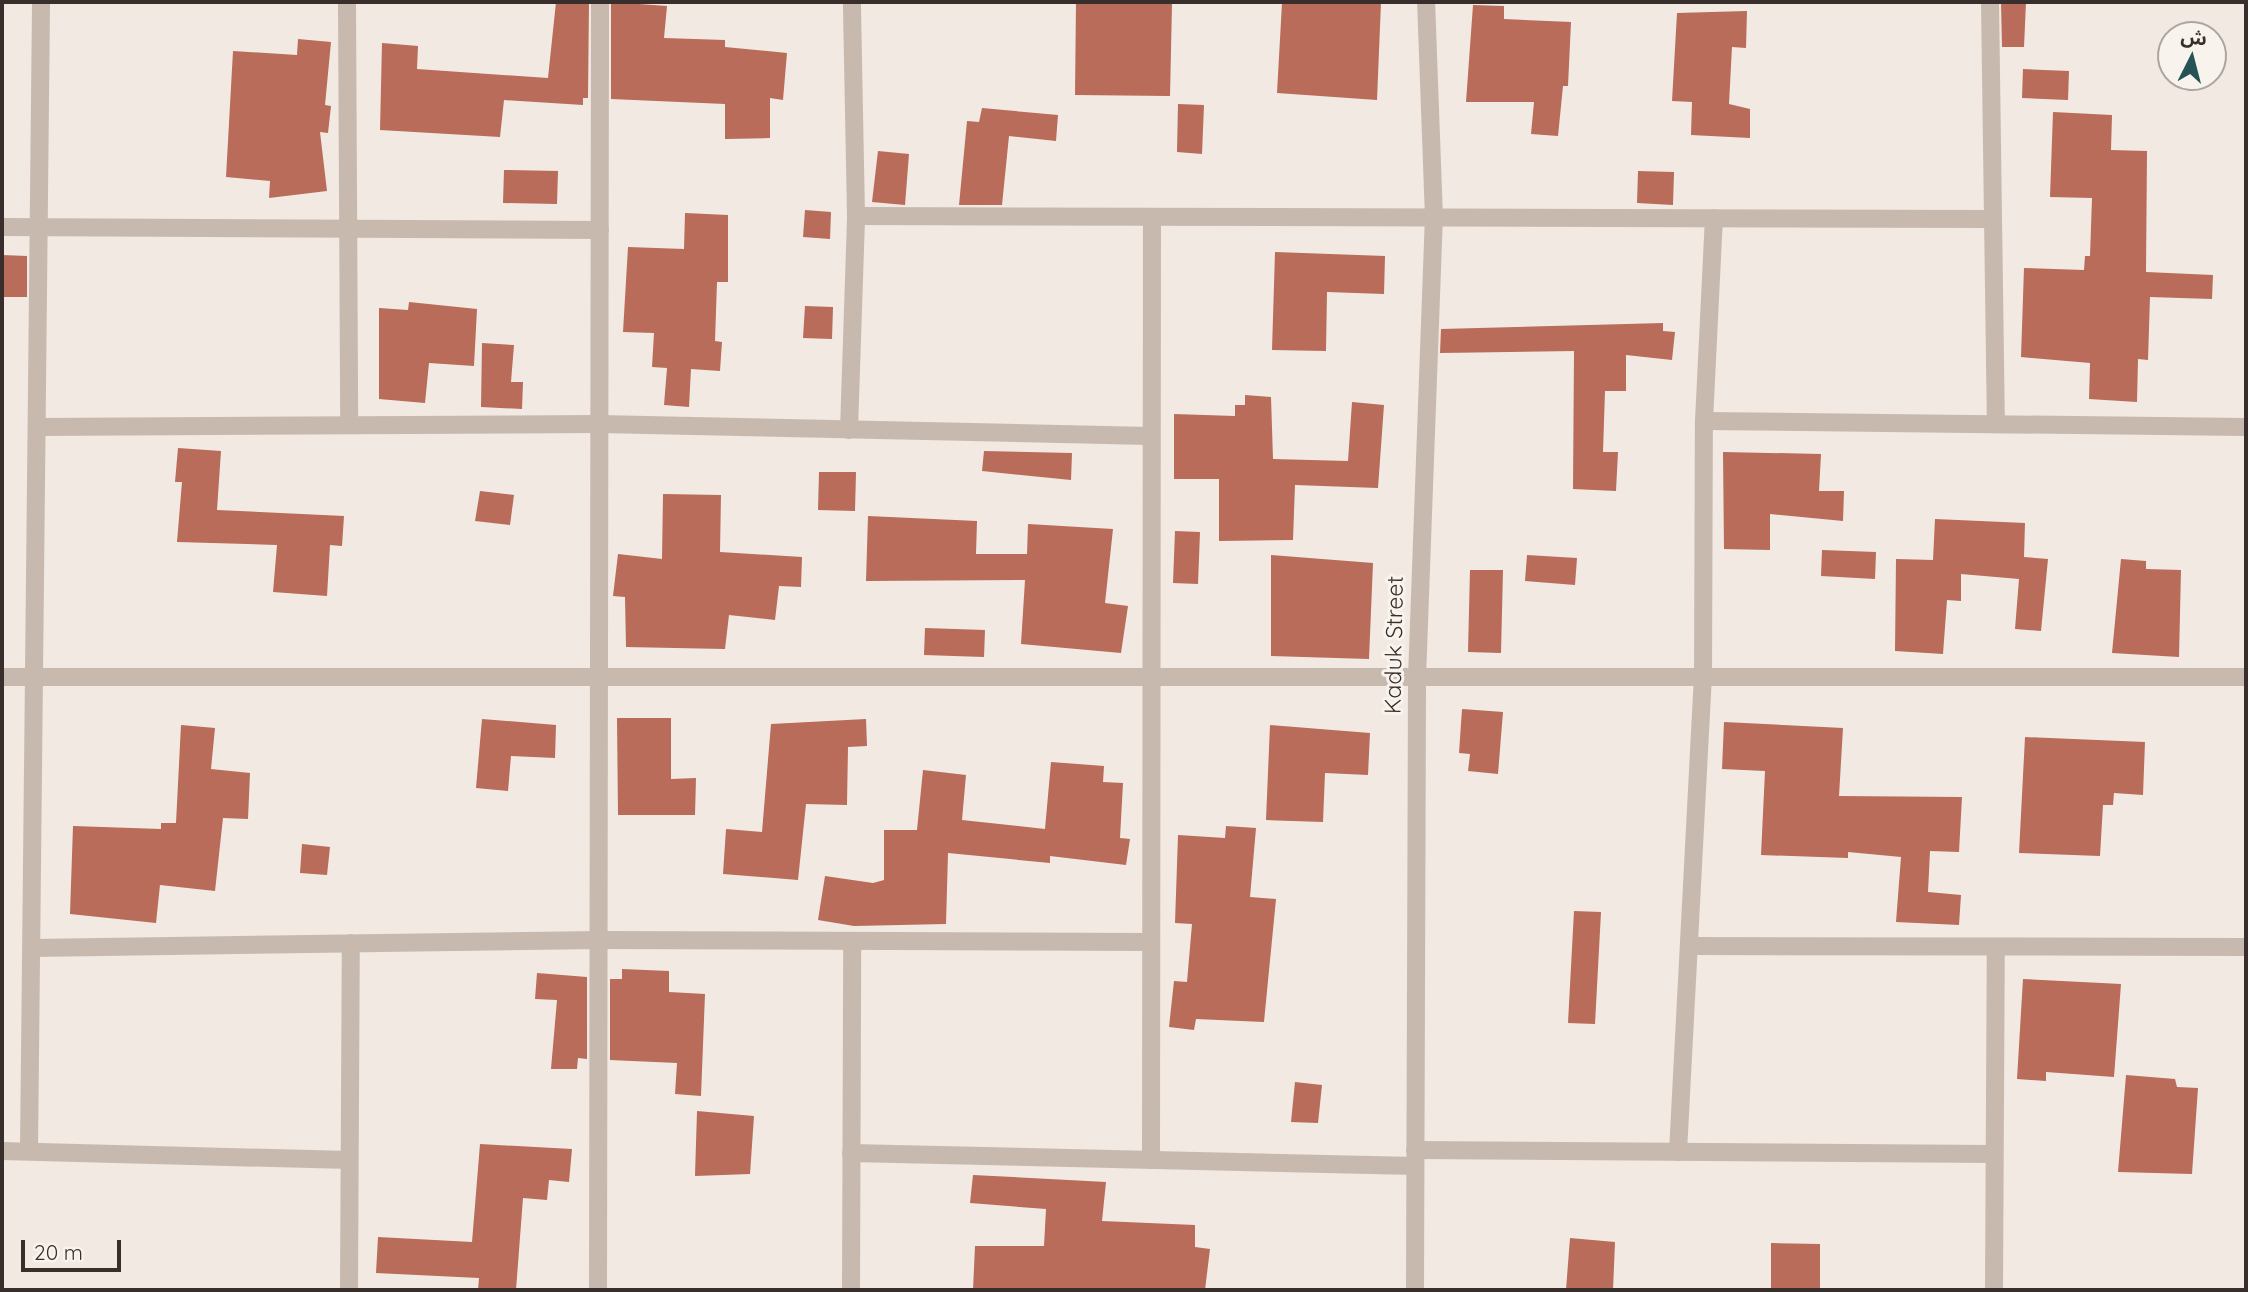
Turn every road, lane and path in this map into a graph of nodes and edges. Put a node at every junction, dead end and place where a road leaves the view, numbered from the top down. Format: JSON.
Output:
{"nodes":[{"id":1,"x":41,"y":2,"type":"edge"},
{"id":2,"x":347,"y":2,"type":"edge"},
{"id":3,"x":600,"y":2,"type":"edge"},
{"id":4,"x":852,"y":2,"type":"edge"},
{"id":5,"x":1426,"y":2,"type":"edge"},
{"id":6,"x":1990,"y":2,"type":"edge"},
{"id":7,"x":856,"y":216,"type":"junction"},
{"id":8,"x":1152,"y":217,"type":"junction"},
{"id":9,"x":1434,"y":218,"type":"junction"},
{"id":10,"x":1714,"y":218,"type":"junction"},
{"id":11,"x":1993,"y":219,"type":"junction"},
{"id":12,"x":2,"y":227,"type":"edge"},
{"id":13,"x":39,"y":227,"type":"junction"},
{"id":14,"x":600,"y":230,"type":"junction"},
{"id":15,"x":348,"y":232,"type":"junction"},
{"id":16,"x":1704,"y":421,"type":"junction"},
{"id":17,"x":600,"y":424,"type":"junction"},
{"id":18,"x":1996,"y":424,"type":"junction"},
{"id":19,"x":349,"y":425,"type":"junction"},
{"id":20,"x":37,"y":427,"type":"junction"},
{"id":21,"x":2246,"y":427,"type":"edge"},
{"id":22,"x":849,"y":429,"type":"junction"},
{"id":23,"x":1150,"y":436,"type":"junction"},
{"id":24,"x":2,"y":677,"type":"edge"},
{"id":25,"x":35,"y":677,"type":"junction"},
{"id":26,"x":2246,"y":677,"type":"edge"},
{"id":27,"x":599,"y":678,"type":"junction"},
{"id":28,"x":1148,"y":678,"type":"junction"},
{"id":29,"x":1417,"y":678,"type":"junction"},
{"id":30,"x":1703,"y":679,"type":"junction"},
{"id":31,"x":599,"y":940,"type":"junction"},
{"id":32,"x":852,"y":941,"type":"junction"},
{"id":33,"x":1150,"y":942,"type":"junction"},
{"id":34,"x":351,"y":943,"type":"junction"},
{"id":35,"x":1690,"y":946,"type":"junction"},
{"id":36,"x":1996,"y":947,"type":"junction"},
{"id":37,"x":2246,"y":947,"type":"edge"},
{"id":38,"x":32,"y":948,"type":"junction"},
{"id":39,"x":2,"y":1151,"type":"edge"},
{"id":40,"x":29,"y":1151,"type":"junction"},
{"id":41,"x":1678,"y":1152,"type":"junction"},
{"id":42,"x":851,"y":1153,"type":"junction"},
{"id":43,"x":1994,"y":1154,"type":"junction"},
{"id":44,"x":1415,"y":1158,"type":"junction"},
{"id":45,"x":349,"y":1160,"type":"junction"},
{"id":46,"x":1151,"y":1160,"type":"junction"},
{"id":47,"x":349,"y":1290,"type":"edge"},
{"id":48,"x":598,"y":1290,"type":"edge"},
{"id":49,"x":850,"y":1290,"type":"edge"},
{"id":50,"x":1415,"y":1290,"type":"edge"},
{"id":51,"x":1993,"y":1290,"type":"edge"}],
"edges":[{"from":1,"to":13,"type":"street"},
{"from":2,"to":15,"type":"street"},
{"from":3,"to":14,"type":"street"},
{"from":4,"to":7,"type":"street"},
{"from":5,"to":9,"type":"street","name":"Kaduk Street"},
{"from":6,"to":11,"type":"street"},
{"from":7,"to":8,"type":"street"},
{"from":7,"to":22,"type":"street"},
{"from":8,"to":9,"type":"street"},
{"from":8,"to":23,"type":"street"},
{"from":9,"to":10,"type":"street"},
{"from":9,"to":29,"type":"street","name":"Kaduk Street"},
{"from":10,"to":11,"type":"street"},
{"from":10,"to":16,"type":"street"},
{"from":11,"to":18,"type":"street"},
{"from":12,"to":13,"type":"street"},
{"from":13,"to":15,"type":"street"},
{"from":13,"to":20,"type":"street"},
{"from":14,"to":15,"type":"street"},
{"from":14,"to":17,"type":"street"},
{"from":15,"to":19,"type":"street"},
{"from":16,"to":18,"type":"street"},
{"from":16,"to":30,"type":"street"},
{"from":17,"to":19,"type":"street"},
{"from":17,"to":22,"type":"street"},
{"from":17,"to":27,"type":"street"},
{"from":18,"to":21,"type":"street"},
{"from":19,"to":20,"type":"street"},
{"from":20,"to":25,"type":"street"},
{"from":22,"to":23,"type":"street"},
{"from":23,"to":28,"type":"street"},
{"from":24,"to":25,"type":"street"},
{"from":25,"to":27,"type":"street"},
{"from":25,"to":38,"type":"street"},
{"from":26,"to":30,"type":"street"},
{"from":27,"to":28,"type":"street"},
{"from":27,"to":31,"type":"street"},
{"from":28,"to":29,"type":"street"},
{"from":28,"to":33,"type":"street"},
{"from":29,"to":30,"type":"street"},
{"from":29,"to":44,"type":"street","name":"Kaduk Street"},
{"from":30,"to":35,"type":"street"},
{"from":31,"to":32,"type":"street"},
{"from":31,"to":34,"type":"street"},
{"from":31,"to":48,"type":"street"},
{"from":32,"to":33,"type":"street"},
{"from":32,"to":42,"type":"street"},
{"from":33,"to":46,"type":"street"},
{"from":34,"to":38,"type":"street"},
{"from":34,"to":45,"type":"street"},
{"from":35,"to":36,"type":"street"},
{"from":35,"to":41,"type":"street"},
{"from":36,"to":37,"type":"street"},
{"from":36,"to":43,"type":"street"},
{"from":38,"to":40,"type":"street"},
{"from":39,"to":40,"type":"street"},
{"from":40,"to":45,"type":"street"},
{"from":41,"to":43,"type":"street"},
{"from":41,"to":44,"type":"street"},
{"from":42,"to":46,"type":"street"},
{"from":42,"to":49,"type":"street"},
{"from":43,"to":51,"type":"street"},
{"from":44,"to":46,"type":"street"},
{"from":44,"to":50,"type":"street","name":"Kaduk Street"},
{"from":45,"to":47,"type":"street"}]}
